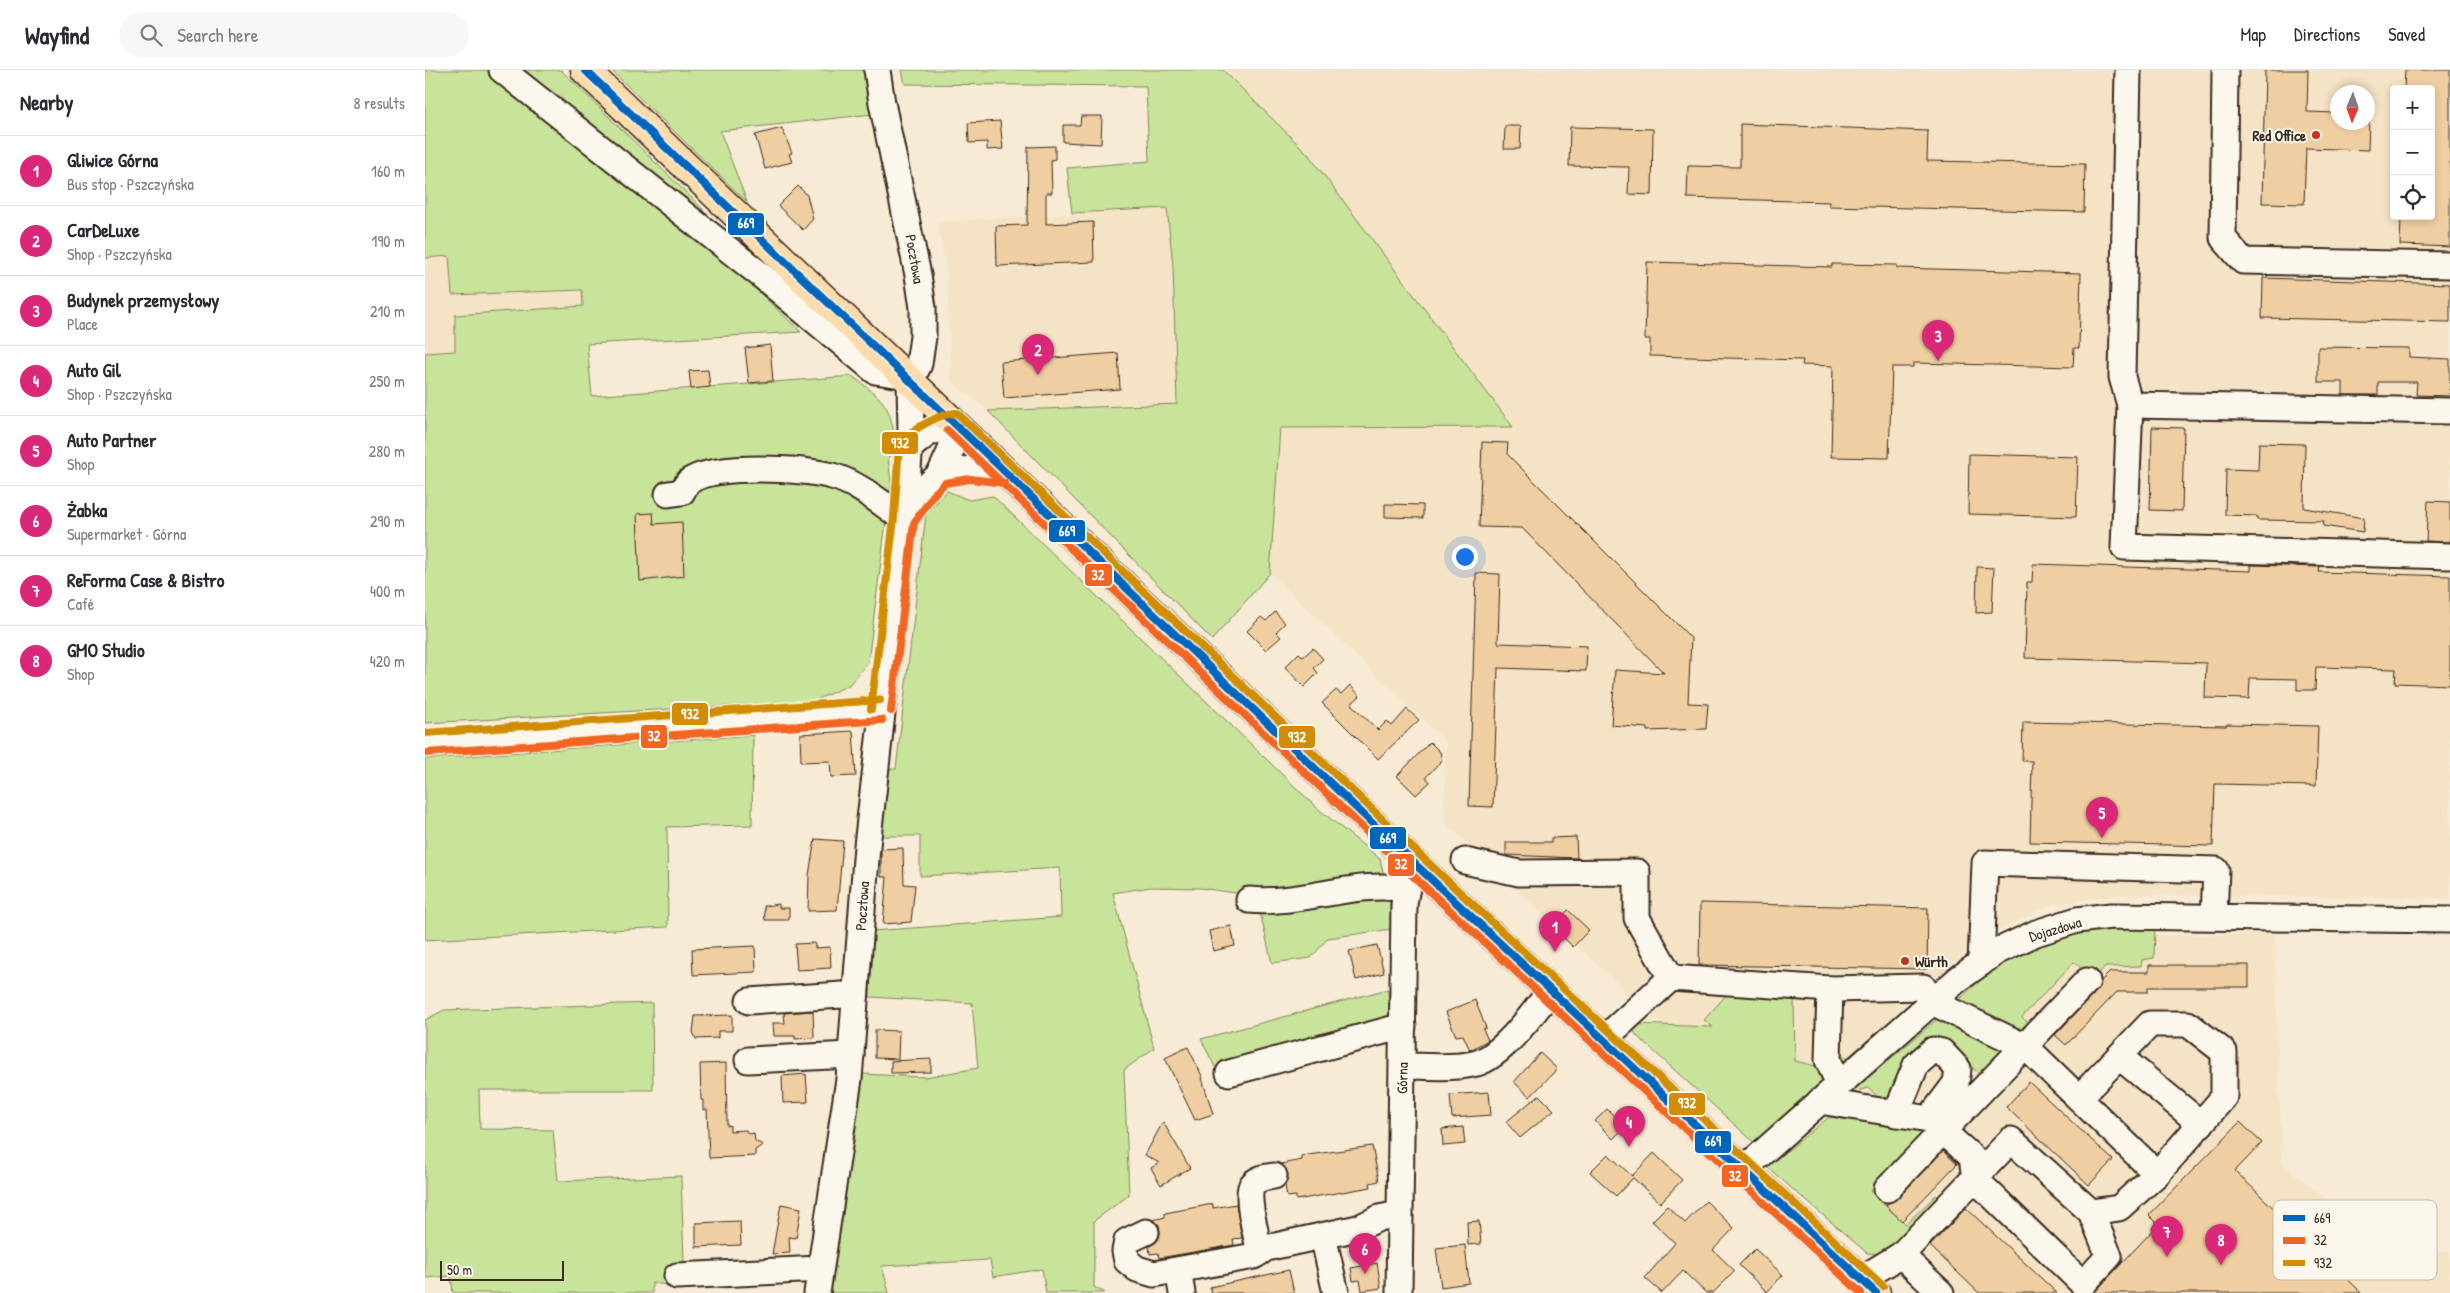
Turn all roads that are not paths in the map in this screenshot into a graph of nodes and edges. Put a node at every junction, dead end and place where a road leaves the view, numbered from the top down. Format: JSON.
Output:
{"nodes":[{"id":1,"x":502,"y":70,"type":"edge"},
{"id":2,"x":585,"y":70,"type":"edge"},
{"id":3,"x":877,"y":70,"type":"edge"},
{"id":4,"x":2129,"y":70,"type":"edge"},
{"id":5,"x":2225,"y":70,"type":"edge"},
{"id":6,"x":2450,"y":265,"type":"edge"},
{"id":7,"x":905,"y":379,"type":"junction"},
{"id":8,"x":2130,"y":405,"type":"junction"},
{"id":9,"x":2450,"y":411,"type":"edge"},
{"id":10,"x":954,"y":423,"type":"junction"},
{"id":11,"x":909,"y":448,"type":"junction"},
{"id":12,"x":1005,"y":473,"type":"junction"},
{"id":13,"x":940,"y":474,"type":"junction"},
{"id":14,"x":668,"y":494,"type":"dead end"},
{"id":15,"x":904,"y":519,"type":"junction"},
{"id":16,"x":2450,"y":556,"type":"edge"},
{"id":17,"x":881,"y":710,"type":"junction"},
{"id":18,"x":425,"y":743,"type":"edge"},
{"id":19,"x":1465,"y":861,"type":"dead end"},
{"id":20,"x":1411,"y":878,"type":"junction"},
{"id":21,"x":1249,"y":900,"type":"dead end"},
{"id":22,"x":2214,"y":917,"type":"junction"},
{"id":23,"x":2450,"y":920,"type":"edge"},
{"id":24,"x":1981,"y":963,"type":"junction"},
{"id":25,"x":1671,"y":978,"type":"junction"},
{"id":26,"x":2087,"y":981,"type":"dead end"},
{"id":27,"x":1830,"y":989,"type":"junction"},
{"id":28,"x":1551,"y":990,"type":"junction"},
{"id":29,"x":855,"y":997,"type":"junction"},
{"id":30,"x":749,"y":1001,"type":"dead end"},
{"id":31,"x":1933,"y":1002,"type":"junction"},
{"id":32,"x":1403,"y":1026,"type":"junction"},
{"id":33,"x":1604,"y":1039,"type":"junction"},
{"id":34,"x":2026,"y":1047,"type":"junction"},
{"id":35,"x":851,"y":1055,"type":"junction"},
{"id":36,"x":2119,"y":1056,"type":"junction"},
{"id":37,"x":748,"y":1060,"type":"dead end"},
{"id":38,"x":1403,"y":1066,"type":"junction"},
{"id":39,"x":1229,"y":1074,"type":"dead end"},
{"id":40,"x":1839,"y":1084,"type":"junction"},
{"id":41,"x":2079,"y":1098,"type":"junction"},
{"id":42,"x":1820,"y":1101,"type":"junction"},
{"id":43,"x":1896,"y":1114,"type":"junction"},
{"id":44,"x":2201,"y":1124,"type":"junction"},
{"id":45,"x":1936,"y":1125,"type":"junction"},
{"id":46,"x":1743,"y":1169,"type":"junction"},
{"id":47,"x":2157,"y":1174,"type":"junction"},
{"id":48,"x":1274,"y":1176,"type":"dead end"},
{"id":49,"x":1975,"y":1178,"type":"junction"},
{"id":50,"x":1887,"y":1189,"type":"dead end"},
{"id":51,"x":2091,"y":1212,"type":"junction"},
{"id":52,"x":1399,"y":1214,"type":"junction"},
{"id":53,"x":1146,"y":1232,"type":"dead end"},
{"id":54,"x":1323,"y":1236,"type":"junction"},
{"id":55,"x":1259,"y":1252,"type":"junction"},
{"id":56,"x":1901,"y":1255,"type":"junction"},
{"id":57,"x":820,"y":1269,"type":"junction"},
{"id":58,"x":677,"y":1276,"type":"dead end"},
{"id":59,"x":1180,"y":1281,"type":"edge"},
{"id":60,"x":1868,"y":1286,"type":"edge"},
{"id":61,"x":817,"y":1293,"type":"edge"},
{"id":62,"x":1336,"y":1293,"type":"edge"},
{"id":63,"x":1399,"y":1293,"type":"edge"},
{"id":64,"x":1941,"y":1293,"type":"edge"}],
"edges":[{"from":1,"to":7,"type":"street"},
{"from":2,"to":7,"type":"main road"},
{"from":3,"to":7,"type":"street","name":"Pocztowa"},
{"from":4,"to":8,"type":"street"},
{"from":5,"to":6,"type":"street"},
{"from":7,"to":10,"type":"main road"},
{"from":7,"to":11,"type":"street","name":"Pocztowa"},
{"from":8,"to":9,"type":"street"},
{"from":8,"to":16,"type":"street"},
{"from":10,"to":11,"type":"street"},
{"from":10,"to":12,"type":"main road"},
{"from":10,"to":13,"type":"street","name":"Pocztowa"},
{"from":11,"to":15,"type":"street","name":"Pocztowa"},
{"from":12,"to":13,"type":"street"},
{"from":12,"to":20,"type":"main road"},
{"from":13,"to":15,"type":"street","name":"Pocztowa"},
{"from":14,"to":15,"type":"street"},
{"from":15,"to":17,"type":"street","name":"Pocztowa"},
{"from":17,"to":18,"type":"street"},
{"from":17,"to":29,"type":"street","name":"Pocztowa"},
{"from":19,"to":25,"type":"street"},
{"from":20,"to":21,"type":"street"},
{"from":20,"to":28,"type":"main road"},
{"from":20,"to":32,"type":"street","name":"Górna"},
{"from":22,"to":23,"type":"street","name":"Dojazdowa"},
{"from":22,"to":24,"type":"street","name":"Dojazdowa"},
{"from":22,"to":24,"type":"street"},
{"from":24,"to":31,"type":"street","name":"Dojazdowa"},
{"from":25,"to":27,"type":"street"},
{"from":25,"to":33,"type":"street"},
{"from":26,"to":34,"type":"street"},
{"from":27,"to":31,"type":"street"},
{"from":27,"to":40,"type":"street"},
{"from":28,"to":33,"type":"main road"},
{"from":28,"to":38,"type":"street"},
{"from":29,"to":30,"type":"street"},
{"from":29,"to":35,"type":"street","name":"Pocztowa"},
{"from":31,"to":34,"type":"street"},
{"from":31,"to":40,"type":"street","name":"Dojazdowa"},
{"from":32,"to":38,"type":"street","name":"Górna"},
{"from":32,"to":39,"type":"street"},
{"from":33,"to":46,"type":"main road"},
{"from":34,"to":41,"type":"street"},
{"from":34,"to":45,"type":"street"},
{"from":35,"to":37,"type":"street"},
{"from":35,"to":57,"type":"street","name":"Pocztowa"},
{"from":36,"to":41,"type":"street"},
{"from":36,"to":44,"type":"street"},
{"from":36,"to":44,"type":"street"},
{"from":38,"to":52,"type":"street","name":"Górna"},
{"from":40,"to":42,"type":"street","name":"Dojazdowa"},
{"from":41,"to":47,"type":"street"},
{"from":42,"to":43,"type":"street"},
{"from":42,"to":46,"type":"street","name":"Dojazdowa"},
{"from":43,"to":45,"type":"street"},
{"from":43,"to":45,"type":"street"},
{"from":44,"to":47,"type":"street"},
{"from":45,"to":49,"type":"street"},
{"from":45,"to":50,"type":"street"},
{"from":46,"to":60,"type":"main road"},
{"from":47,"to":51,"type":"street"},
{"from":48,"to":55,"type":"street"},
{"from":49,"to":51,"type":"street"},
{"from":49,"to":51,"type":"street"},
{"from":49,"to":56,"type":"street"},
{"from":52,"to":54,"type":"street"},
{"from":52,"to":63,"type":"street","name":"Górna"},
{"from":53,"to":59,"type":"street"},
{"from":54,"to":55,"type":"street"},
{"from":54,"to":62,"type":"street"},
{"from":55,"to":59,"type":"street"},
{"from":56,"to":60,"type":"street"},
{"from":56,"to":64,"type":"street"},
{"from":57,"to":58,"type":"street"},
{"from":57,"to":61,"type":"street","name":"Pocztowa"}]}
